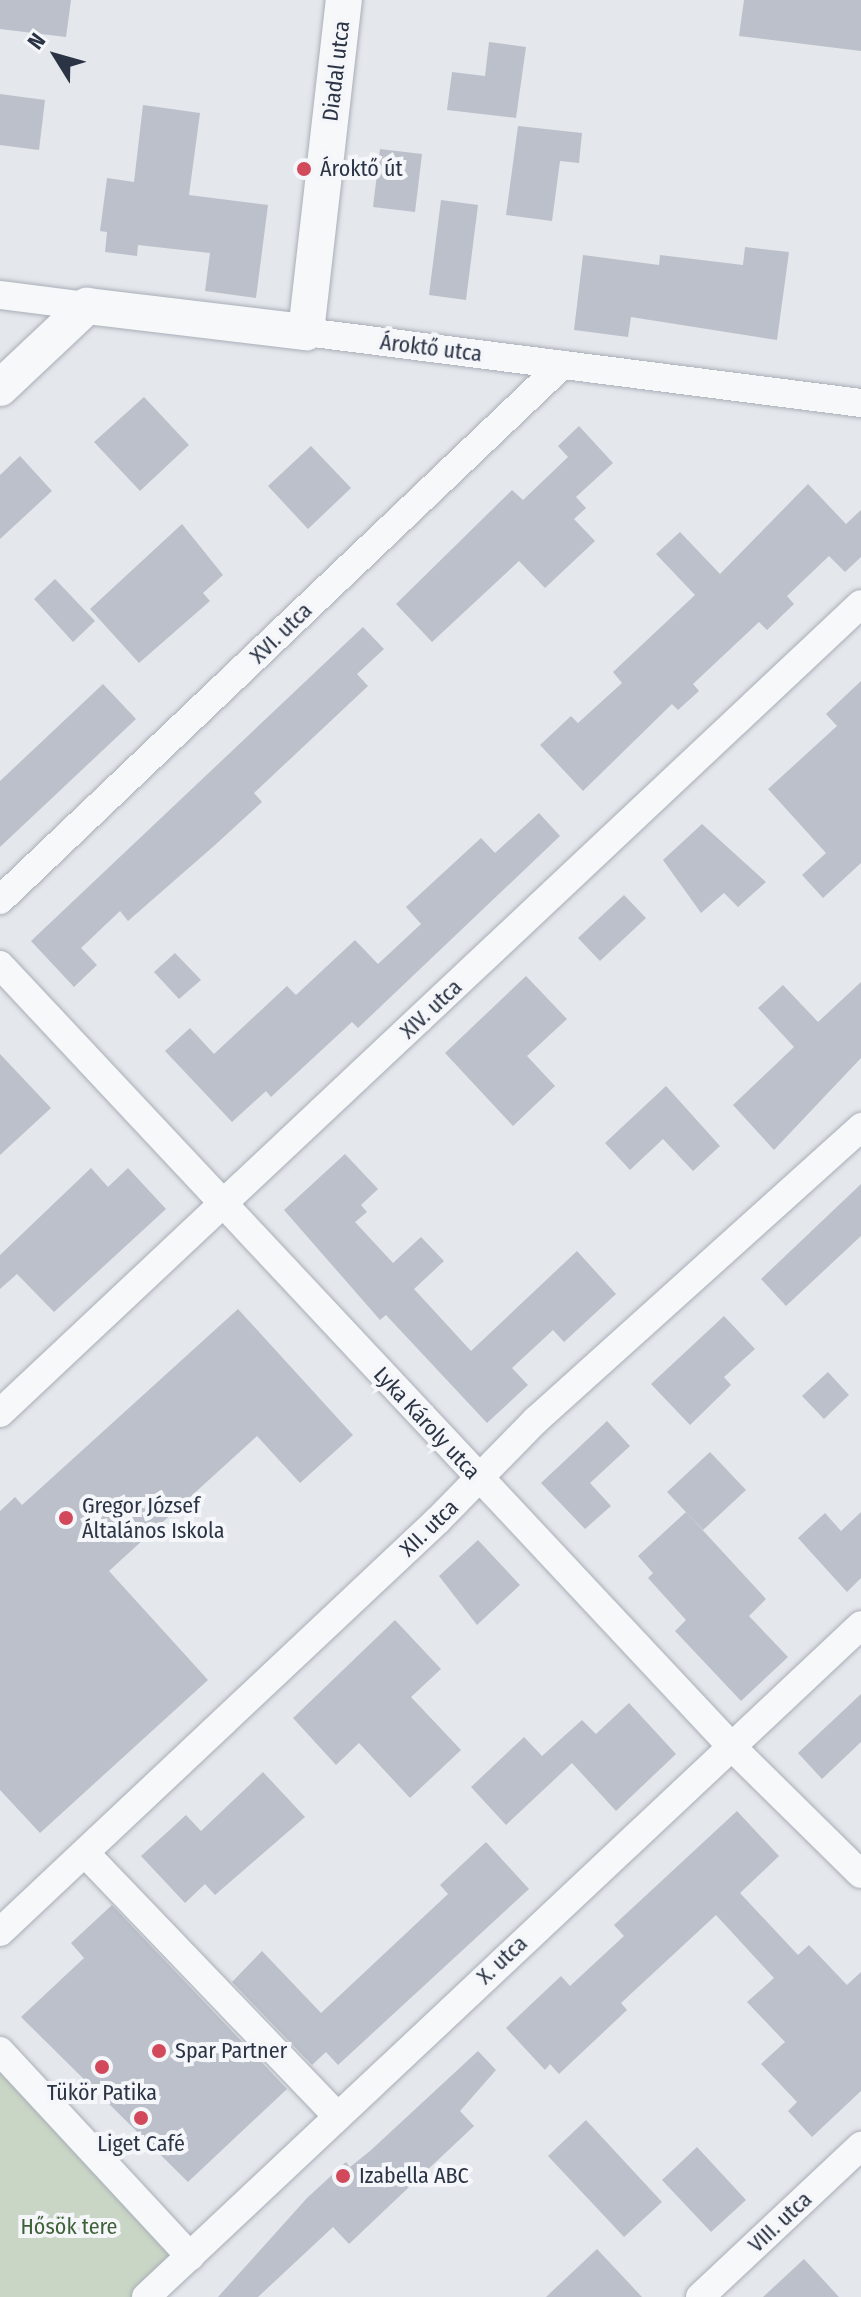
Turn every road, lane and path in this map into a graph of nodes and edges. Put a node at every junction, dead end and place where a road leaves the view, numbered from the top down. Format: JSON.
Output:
{"nodes":[{"id":1,"x":344,"y":0,"type":"edge"},
{"id":2,"x":0,"y":295,"type":"edge"},
{"id":3,"x":87,"y":306,"type":"junction"},
{"id":4,"x":306,"y":332,"type":"junction"},
{"id":5,"x":562,"y":365,"type":"junction"},
{"id":6,"x":0,"y":388,"type":"edge"},
{"id":7,"x":861,"y":403,"type":"edge"},
{"id":8,"x":861,"y":604,"type":"edge"},
{"id":9,"x":0,"y":900,"type":"edge"},
{"id":10,"x":0,"y":965,"type":"edge"},
{"id":11,"x":861,"y":1127,"type":"edge"},
{"id":12,"x":221,"y":1205,"type":"junction"},
{"id":13,"x":0,"y":1413,"type":"edge"},
{"id":14,"x":479,"y":1478,"type":"junction"},
{"id":15,"x":861,"y":1625,"type":"edge"},
{"id":16,"x":731,"y":1746,"type":"junction"},
{"id":17,"x":85,"y":1853,"type":"junction"},
{"id":18,"x":861,"y":1874,"type":"edge"},
{"id":19,"x":0,"y":1932,"type":"edge"},
{"id":20,"x":0,"y":2051,"type":"edge"},
{"id":21,"x":336,"y":2115,"type":"junction"},
{"id":22,"x":861,"y":2146,"type":"edge"},
{"id":23,"x":190,"y":2256,"type":"junction"},
{"id":24,"x":146,"y":2297,"type":"edge"},
{"id":25,"x":700,"y":2297,"type":"edge"}],
"edges":[{"from":1,"to":4,"type":"street","name":"Diadal utca"},
{"from":2,"to":3,"type":"street","name":"Ároktő utca"},
{"from":3,"to":4,"type":"street","name":"Ároktő utca"},
{"from":3,"to":6,"type":"street"},
{"from":4,"to":5,"type":"street","name":"Ároktő utca"},
{"from":5,"to":7,"type":"street","name":"Ároktő utca"},
{"from":5,"to":9,"type":"street","name":"XVI. utca"},
{"from":8,"to":12,"type":"street","name":"XIV. utca"},
{"from":10,"to":12,"type":"street","name":"Lyka Károly utca"},
{"from":11,"to":14,"type":"street","name":"XII. utca"},
{"from":12,"to":13,"type":"street","name":"XIV. utca"},
{"from":12,"to":14,"type":"street","name":"Lyka Károly utca"},
{"from":14,"to":16,"type":"street","name":"Lyka Károly utca"},
{"from":14,"to":17,"type":"street","name":"XII. utca"},
{"from":15,"to":16,"type":"street","name":"X. utca"},
{"from":16,"to":18,"type":"street","name":"Lyka Károly utca"},
{"from":16,"to":21,"type":"street","name":"X. utca"},
{"from":17,"to":19,"type":"street","name":"XII. utca"},
{"from":17,"to":21,"type":"street"},
{"from":20,"to":23,"type":"street"},
{"from":21,"to":23,"type":"street","name":"X. utca"},
{"from":22,"to":25,"type":"street","name":"VIII. utca"},
{"from":23,"to":24,"type":"street","name":"X. utca"}]}
